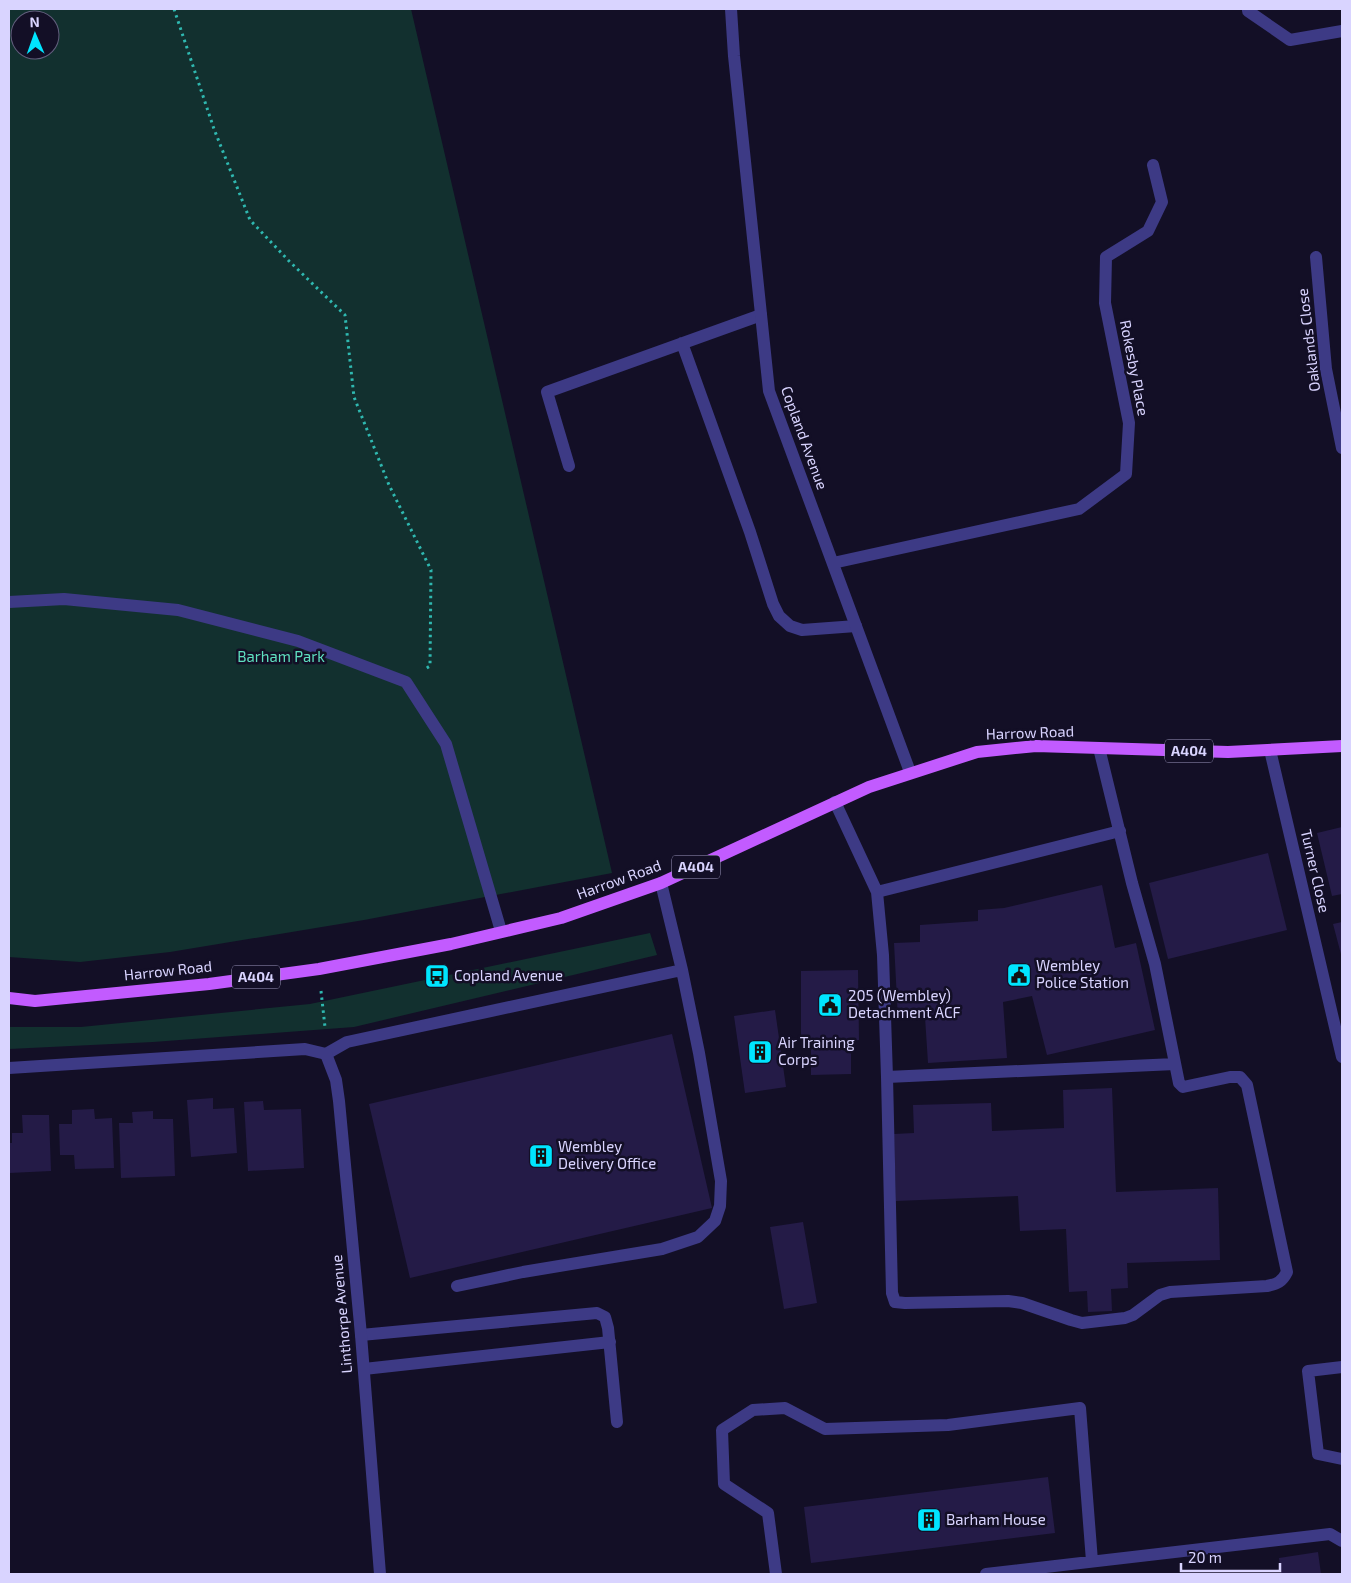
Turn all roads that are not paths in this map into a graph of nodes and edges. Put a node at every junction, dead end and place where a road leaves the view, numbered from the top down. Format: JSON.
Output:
{"nodes":[{"id":1,"x":732,"y":9,"type":"edge"},
{"id":2,"x":1248,"y":9,"type":"edge"},
{"id":3,"x":1342,"y":31,"type":"edge"},
{"id":4,"x":1154,"y":165,"type":"dead end"},
{"id":5,"x":1316,"y":257,"type":"dead end"},
{"id":6,"x":761,"y":315,"type":"junction"},
{"id":7,"x":682,"y":344,"type":"junction"},
{"id":8,"x":1342,"y":448,"type":"edge"},
{"id":9,"x":569,"y":466,"type":"dead end"},
{"id":10,"x":833,"y":563,"type":"junction"},
{"id":11,"x":9,"y":602,"type":"edge"},
{"id":12,"x":856,"y":626,"type":"junction"},
{"id":13,"x":1342,"y":746,"type":"edge"},
{"id":14,"x":1099,"y":748,"type":"junction"},
{"id":15,"x":1270,"y":750,"type":"junction"},
{"id":16,"x":910,"y":772,"type":"junction"},
{"id":17,"x":835,"y":802,"type":"junction"},
{"id":18,"x":1120,"y":831,"type":"junction"},
{"id":19,"x":661,"y":883,"type":"junction"},
{"id":20,"x":876,"y":892,"type":"junction"},
{"id":21,"x":501,"y":931,"type":"junction"},
{"id":22,"x":682,"y":970,"type":"junction"},
{"id":23,"x":9,"y":998,"type":"edge"},
{"id":24,"x":321,"y":1052,"type":"junction"},
{"id":25,"x":1342,"y":1057,"type":"edge"},
{"id":26,"x":1175,"y":1064,"type":"junction"},
{"id":27,"x":9,"y":1068,"type":"edge"},
{"id":28,"x":887,"y":1077,"type":"junction"},
{"id":29,"x":458,"y":1286,"type":"dead end"},
{"id":30,"x":361,"y":1334,"type":"junction"},
{"id":31,"x":610,"y":1342,"type":"junction"},
{"id":32,"x":1342,"y":1367,"type":"edge"},
{"id":33,"x":364,"y":1369,"type":"junction"},
{"id":34,"x":618,"y":1422,"type":"dead end"},
{"id":35,"x":1342,"y":1459,"type":"edge"},
{"id":36,"x":1342,"y":1542,"type":"edge"},
{"id":37,"x":1092,"y":1561,"type":"junction"},
{"id":38,"x":380,"y":1574,"type":"edge"},
{"id":39,"x":776,"y":1574,"type":"edge"},
{"id":40,"x":986,"y":1574,"type":"edge"}],
"edges":[{"from":1,"to":6,"type":"street","name":"Copland Avenue"},
{"from":2,"to":3,"type":"street"},
{"from":4,"to":10,"type":"street","name":"Rokesby Place"},
{"from":5,"to":8,"type":"street","name":"Oaklands Close"},
{"from":6,"to":7,"type":"street"},
{"from":6,"to":10,"type":"street","name":"Copland Avenue"},
{"from":7,"to":9,"type":"street"},
{"from":7,"to":12,"type":"street"},
{"from":10,"to":12,"type":"street","name":"Copland Avenue"},
{"from":11,"to":21,"type":"street"},
{"from":12,"to":16,"type":"street","name":"Copland Avenue"},
{"from":13,"to":15,"type":"main road","name":"Harrow Road","number":"A404"},
{"from":14,"to":15,"type":"main road","name":"Harrow Road","number":"A404"},
{"from":14,"to":16,"type":"main road","name":"Harrow Road","number":"A404"},
{"from":14,"to":18,"type":"street"},
{"from":15,"to":25,"type":"street","name":"Turner Close"},
{"from":16,"to":17,"type":"main road","name":"Harrow Road","number":"A404"},
{"from":17,"to":19,"type":"main road","name":"Harrow Road","number":"A404"},
{"from":17,"to":20,"type":"street"},
{"from":18,"to":20,"type":"street"},
{"from":18,"to":26,"type":"street"},
{"from":19,"to":21,"type":"main road","name":"Harrow Road","number":"A404"},
{"from":19,"to":22,"type":"street"},
{"from":20,"to":28,"type":"street"},
{"from":21,"to":23,"type":"main road","name":"Harrow Road","number":"A404"},
{"from":22,"to":24,"type":"street"},
{"from":22,"to":29,"type":"street"},
{"from":24,"to":27,"type":"street"},
{"from":24,"to":30,"type":"street","name":"Linthorpe Avenue"},
{"from":26,"to":28,"type":"street"},
{"from":26,"to":28,"type":"street"},
{"from":30,"to":31,"type":"street"},
{"from":30,"to":33,"type":"street","name":"Linthorpe Avenue"},
{"from":31,"to":33,"type":"street"},
{"from":31,"to":34,"type":"street"},
{"from":32,"to":35,"type":"street"},
{"from":33,"to":38,"type":"street","name":"Linthorpe Avenue"},
{"from":36,"to":37,"type":"street"},
{"from":37,"to":39,"type":"street"},
{"from":37,"to":40,"type":"street"}]}
